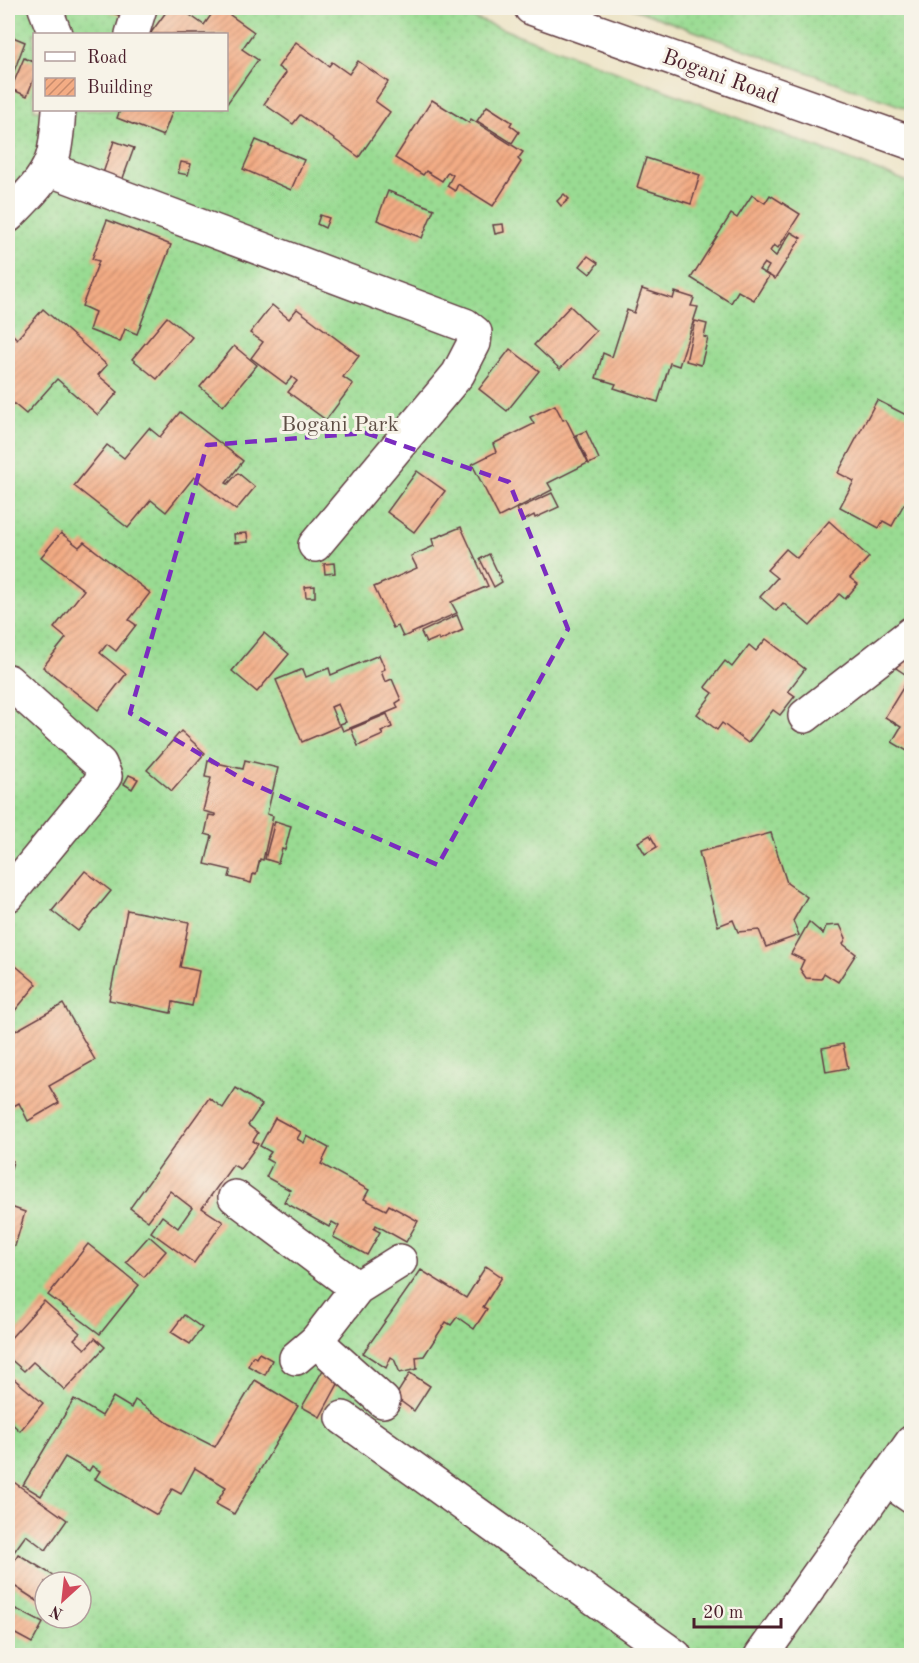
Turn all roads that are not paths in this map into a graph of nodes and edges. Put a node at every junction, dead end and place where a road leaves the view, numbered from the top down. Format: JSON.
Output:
{"nodes":[{"id":1,"x":45,"y":8,"type":"edge"},
{"id":2,"x":140,"y":8,"type":"edge"},
{"id":3,"x":531,"y":8,"type":"edge"},
{"id":4,"x":55,"y":33,"type":"edge"},
{"id":5,"x":132,"y":33,"type":"edge"},
{"id":6,"x":60,"y":111,"type":"edge"},
{"id":7,"x":912,"y":143,"type":"edge"},
{"id":8,"x":48,"y":169,"type":"junction"},
{"id":9,"x":8,"y":216,"type":"edge"},
{"id":10,"x":315,"y":545,"type":"dead end"},
{"id":11,"x":912,"y":633,"type":"edge"},
{"id":12,"x":8,"y":681,"type":"edge"},
{"id":13,"x":805,"y":716,"type":"dead end"},
{"id":14,"x":8,"y":895,"type":"edge"},
{"id":15,"x":235,"y":1197,"type":"dead end"},
{"id":16,"x":400,"y":1262,"type":"dead end"},
{"id":17,"x":357,"y":1287,"type":"junction"},
{"id":18,"x":383,"y":1401,"type":"dead end"},
{"id":19,"x":344,"y":1418,"type":"dead end"},
{"id":20,"x":912,"y":1442,"type":"edge"},
{"id":21,"x":899,"y":1488,"type":"edge"},
{"id":22,"x":675,"y":1656,"type":"edge"},
{"id":23,"x":761,"y":1656,"type":"edge"}],
"edges":[{"from":1,"to":4,"type":"street"},
{"from":2,"to":5,"type":"street"},
{"from":3,"to":7,"type":"street","name":"Bogani Road"},
{"from":6,"to":8,"type":"street"},
{"from":8,"to":9,"type":"street"},
{"from":8,"to":10,"type":"street"},
{"from":11,"to":13,"type":"street"},
{"from":12,"to":14,"type":"street"},
{"from":15,"to":17,"type":"street"},
{"from":16,"to":17,"type":"street"},
{"from":17,"to":18,"type":"street"},
{"from":19,"to":22,"type":"street"},
{"from":20,"to":21,"type":"street"},
{"from":21,"to":23,"type":"street"}]}
